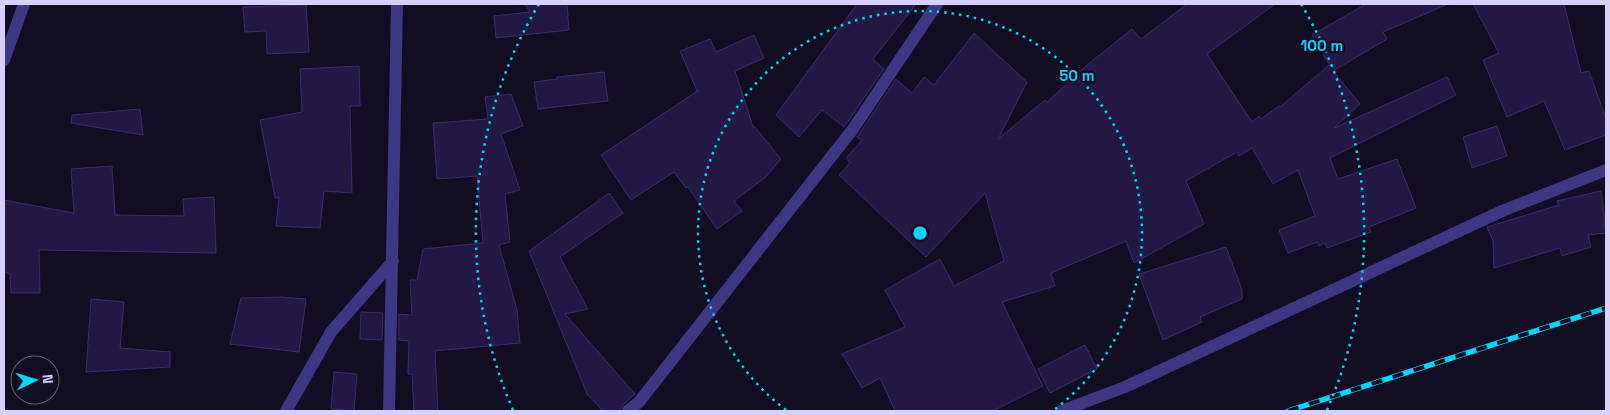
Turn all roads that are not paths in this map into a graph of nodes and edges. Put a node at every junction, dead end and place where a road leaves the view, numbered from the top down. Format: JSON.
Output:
{"nodes":[{"id":1,"x":24,"y":4,"type":"edge"},
{"id":2,"x":397,"y":4,"type":"edge"},
{"id":3,"x":937,"y":4,"type":"edge"},
{"id":4,"x":4,"y":60,"type":"edge"},
{"id":5,"x":1606,"y":170,"type":"edge"},
{"id":6,"x":393,"y":261,"type":"junction"},
{"id":7,"x":286,"y":411,"type":"edge"},
{"id":8,"x":389,"y":411,"type":"edge"},
{"id":9,"x":628,"y":411,"type":"edge"},
{"id":10,"x":1061,"y":411,"type":"edge"}],
"edges":[{"from":1,"to":4,"type":"street"},
{"from":2,"to":6,"type":"street"},
{"from":3,"to":9,"type":"street"},
{"from":5,"to":10,"type":"street"},
{"from":6,"to":7,"type":"street"},
{"from":6,"to":8,"type":"street"}]}
